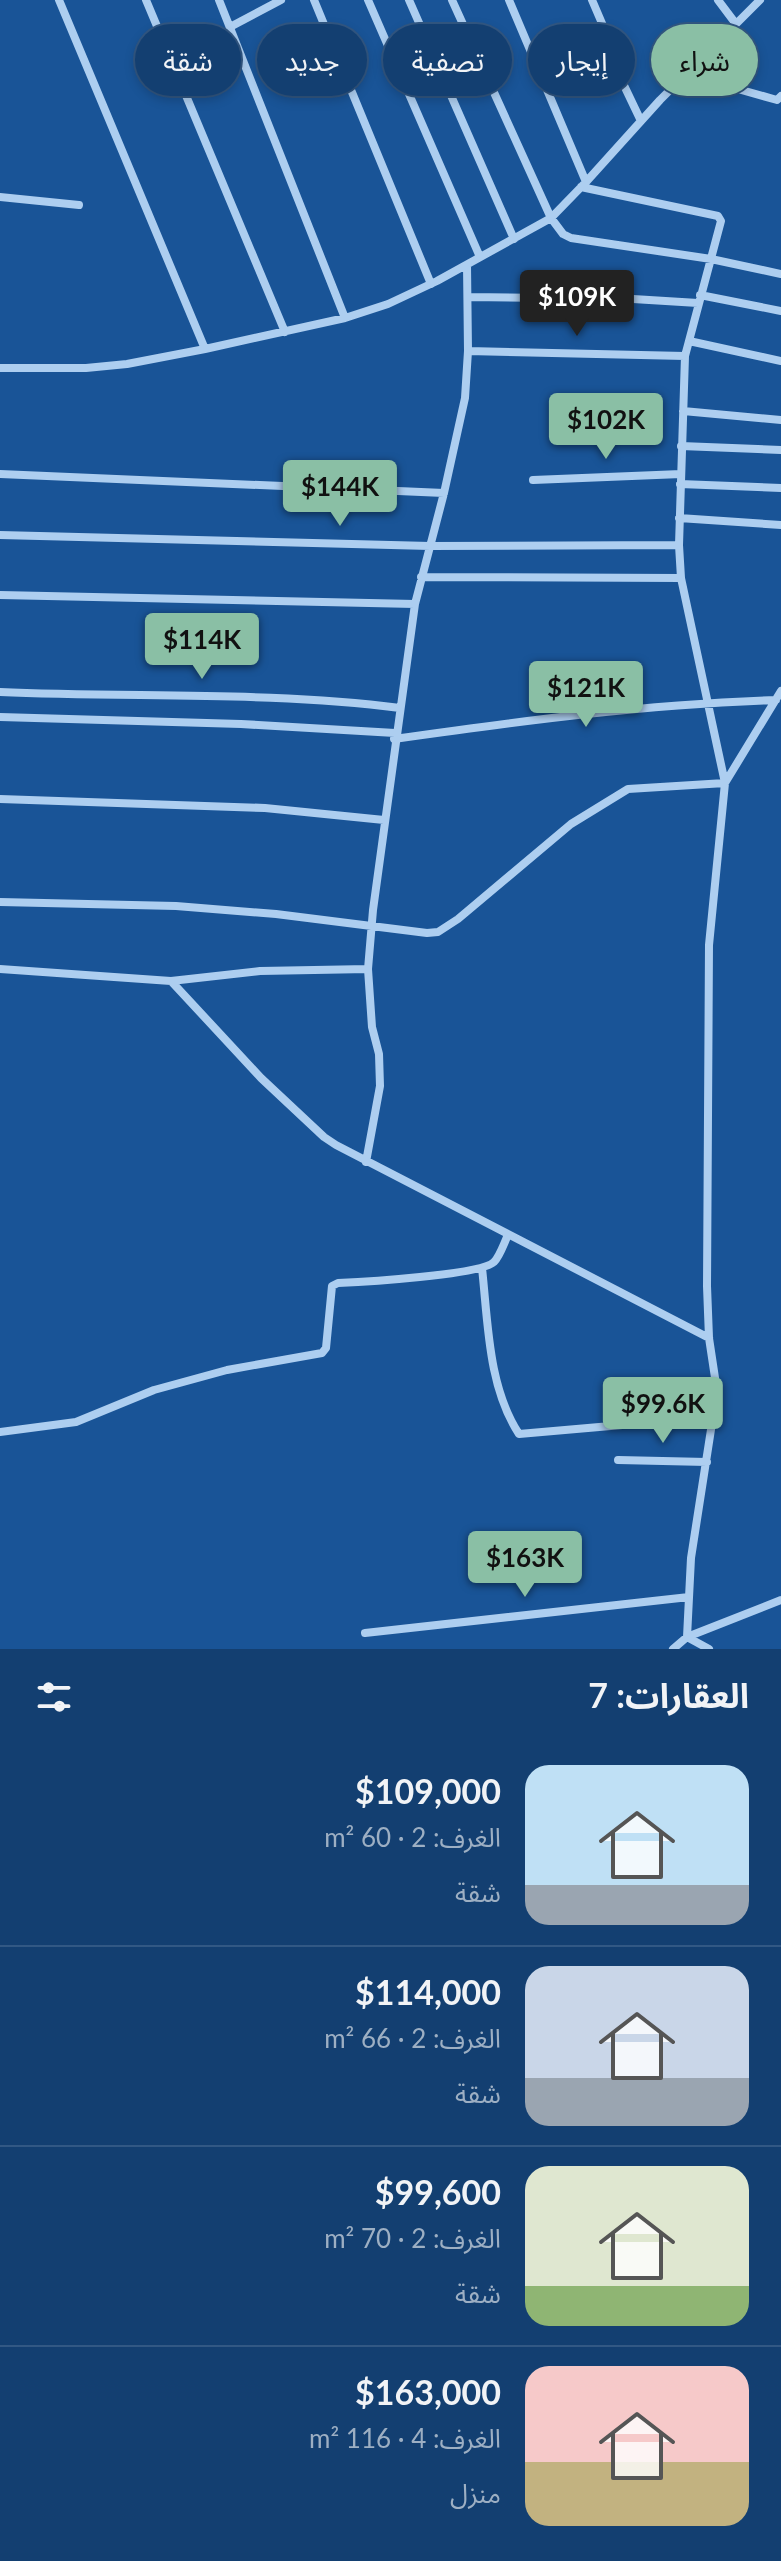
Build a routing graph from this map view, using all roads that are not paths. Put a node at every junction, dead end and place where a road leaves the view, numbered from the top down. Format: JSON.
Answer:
{"nodes":[{"id":1,"x":59,"y":0,"type":"edge"},
{"id":2,"x":146,"y":0,"type":"edge"},
{"id":3,"x":219,"y":0,"type":"edge"},
{"id":4,"x":281,"y":0,"type":"edge"},
{"id":5,"x":314,"y":0,"type":"edge"},
{"id":6,"x":368,"y":0,"type":"edge"},
{"id":7,"x":409,"y":0,"type":"edge"},
{"id":8,"x":452,"y":0,"type":"edge"},
{"id":9,"x":509,"y":0,"type":"edge"},
{"id":10,"x":592,"y":0,"type":"edge"},
{"id":11,"x":718,"y":0,"type":"edge"},
{"id":12,"x":758,"y":1,"type":"edge"},
{"id":13,"x":229,"y":24,"type":"edge"},
{"id":14,"x":236,"y":24,"type":"edge"},
{"id":15,"x":736,"y":24,"type":"joint"},
{"id":16,"x":241,"y":55,"type":"edge"},
{"id":17,"x":758,"y":95,"type":"edge"},
{"id":18,"x":664,"y":96,"type":"edge"},
{"id":19,"x":781,"y":96,"type":"edge"},
{"id":20,"x":641,"y":121,"type":"junction"},
{"id":21,"x":584,"y":184,"type":"junction"},
{"id":22,"x":0,"y":197,"type":"edge"},
{"id":23,"x":79,"y":205,"type":"dead end"},
{"id":24,"x":551,"y":218,"type":"junction"},
{"id":25,"x":514,"y":239,"type":"junction"},
{"id":26,"x":480,"y":257,"type":"junction"},
{"id":27,"x":711,"y":259,"type":"junction"},
{"id":28,"x":467,"y":265,"type":"junction"},
{"id":29,"x":781,"y":274,"type":"edge"},
{"id":30,"x":431,"y":284,"type":"junction"},
{"id":31,"x":468,"y":297,"type":"junction"},
{"id":32,"x":699,"y":299,"type":"junction"},
{"id":33,"x":781,"y":311,"type":"edge"},
{"id":34,"x":345,"y":318,"type":"junction"},
{"id":35,"x":285,"y":332,"type":"junction"},
{"id":36,"x":689,"y":341,"type":"junction"},
{"id":37,"x":205,"y":349,"type":"junction"},
{"id":38,"x":468,"y":351,"type":"junction"},
{"id":39,"x":685,"y":356,"type":"junction"},
{"id":40,"x":781,"y":361,"type":"edge"},
{"id":41,"x":0,"y":368,"type":"edge"},
{"id":42,"x":683,"y":411,"type":"junction"},
{"id":43,"x":781,"y":420,"type":"edge"},
{"id":44,"x":681,"y":446,"type":"junction"},
{"id":45,"x":781,"y":450,"type":"edge"},
{"id":46,"x":0,"y":474,"type":"edge"},
{"id":47,"x":681,"y":474,"type":"junction"},
{"id":48,"x":533,"y":480,"type":"dead end"},
{"id":49,"x":680,"y":484,"type":"junction"},
{"id":50,"x":781,"y":488,"type":"edge"},
{"id":51,"x":444,"y":493,"type":"junction"},
{"id":52,"x":679,"y":518,"type":"junction"},
{"id":53,"x":781,"y":525,"type":"edge"},
{"id":54,"x":0,"y":535,"type":"edge"},
{"id":55,"x":679,"y":545,"type":"junction"},
{"id":56,"x":430,"y":546,"type":"junction"},
{"id":57,"x":421,"y":577,"type":"junction"},
{"id":58,"x":681,"y":578,"type":"junction"},
{"id":59,"x":0,"y":595,"type":"edge"},
{"id":60,"x":415,"y":604,"type":"junction"},
{"id":61,"x":0,"y":692,"type":"edge"},
{"id":62,"x":778,"y":695,"type":"edge"},
{"id":63,"x":709,"y":702,"type":"junction"},
{"id":64,"x":400,"y":708,"type":"junction"},
{"id":65,"x":0,"y":717,"type":"edge"},
{"id":66,"x":395,"y":736,"type":"junction"},
{"id":67,"x":725,"y":783,"type":"junction"},
{"id":68,"x":0,"y":799,"type":"edge"},
{"id":69,"x":384,"y":820,"type":"junction"},
{"id":70,"x":0,"y":902,"type":"edge"},
{"id":71,"x":371,"y":925,"type":"junction"},
{"id":72,"x":0,"y":969,"type":"edge"},
{"id":73,"x":368,"y":969,"type":"junction"},
{"id":74,"x":171,"y":981,"type":"junction"},
{"id":75,"x":366,"y":1162,"type":"junction"},
{"id":76,"x":508,"y":1235,"type":"junction"},
{"id":77,"x":482,"y":1268,"type":"junction"},
{"id":78,"x":709,"y":1338,"type":"junction"},
{"id":79,"x":714,"y":1417,"type":"junction"},
{"id":80,"x":0,"y":1432,"type":"edge"},
{"id":81,"x":618,"y":1460,"type":"dead end"},
{"id":82,"x":707,"y":1462,"type":"junction"},
{"id":83,"x":689,"y":1597,"type":"junction"},
{"id":84,"x":781,"y":1600,"type":"edge"},
{"id":85,"x":365,"y":1633,"type":"dead end"},
{"id":86,"x":687,"y":1637,"type":"junction"},
{"id":87,"x":673,"y":1649,"type":"edge"},
{"id":88,"x":709,"y":1649,"type":"edge"}],
"edges":[{"from":1,"to":37,"type":"street"},
{"from":2,"to":35,"type":"street"},
{"from":3,"to":13,"type":"street"},
{"from":4,"to":14,"type":"street"},
{"from":5,"to":30,"type":"street"},
{"from":6,"to":26,"type":"street"},
{"from":7,"to":25,"type":"street"},
{"from":8,"to":24,"type":"street"},
{"from":9,"to":21,"type":"street"},
{"from":10,"to":20,"type":"street"},
{"from":11,"to":15,"type":"street"},
{"from":12,"to":15,"type":"street"},
{"from":16,"to":34,"type":"street"},
{"from":17,"to":19,"type":"street"},
{"from":18,"to":20,"type":"street"},
{"from":20,"to":21,"type":"street"},
{"from":21,"to":24,"type":"street"},
{"from":21,"to":27,"type":"street"},
{"from":22,"to":23,"type":"street"},
{"from":24,"to":25,"type":"street"},
{"from":24,"to":27,"type":"street"},
{"from":25,"to":26,"type":"street"},
{"from":26,"to":28,"type":"street"},
{"from":27,"to":29,"type":"street"},
{"from":27,"to":32,"type":"street"},
{"from":28,"to":30,"type":"street"},
{"from":28,"to":31,"type":"street"},
{"from":30,"to":34,"type":"street"},
{"from":31,"to":32,"type":"street"},
{"from":31,"to":38,"type":"street"},
{"from":32,"to":33,"type":"street"},
{"from":32,"to":36,"type":"street"},
{"from":34,"to":35,"type":"street"},
{"from":35,"to":37,"type":"street"},
{"from":36,"to":39,"type":"street"},
{"from":36,"to":40,"type":"street"},
{"from":37,"to":41,"type":"street"},
{"from":38,"to":39,"type":"street"},
{"from":38,"to":51,"type":"street"},
{"from":39,"to":42,"type":"street"},
{"from":42,"to":43,"type":"street"},
{"from":42,"to":44,"type":"street"},
{"from":44,"to":45,"type":"street"},
{"from":44,"to":47,"type":"street"},
{"from":46,"to":51,"type":"street"},
{"from":47,"to":48,"type":"street"},
{"from":47,"to":49,"type":"street"},
{"from":49,"to":50,"type":"street"},
{"from":49,"to":52,"type":"street"},
{"from":51,"to":56,"type":"street"},
{"from":52,"to":53,"type":"street"},
{"from":52,"to":55,"type":"street"},
{"from":54,"to":56,"type":"street"},
{"from":55,"to":56,"type":"street"},
{"from":55,"to":58,"type":"street"},
{"from":56,"to":57,"type":"street"},
{"from":57,"to":58,"type":"street"},
{"from":57,"to":60,"type":"street"},
{"from":58,"to":63,"type":"street"},
{"from":59,"to":60,"type":"street"},
{"from":60,"to":64,"type":"street"},
{"from":61,"to":64,"type":"street"},
{"from":62,"to":63,"type":"street"},
{"from":62,"to":67,"type":"street"},
{"from":63,"to":66,"type":"street"},
{"from":63,"to":67,"type":"street"},
{"from":64,"to":66,"type":"street"},
{"from":65,"to":66,"type":"street"},
{"from":66,"to":69,"type":"street"},
{"from":67,"to":71,"type":"street"},
{"from":67,"to":78,"type":"street"},
{"from":68,"to":69,"type":"street"},
{"from":69,"to":71,"type":"street"},
{"from":70,"to":71,"type":"street"},
{"from":71,"to":73,"type":"street"},
{"from":72,"to":74,"type":"street"},
{"from":73,"to":74,"type":"street"},
{"from":73,"to":75,"type":"street"},
{"from":74,"to":75,"type":"street"},
{"from":75,"to":76,"type":"street"},
{"from":76,"to":77,"type":"street"},
{"from":76,"to":78,"type":"street"},
{"from":77,"to":79,"type":"street"},
{"from":77,"to":80,"type":"street"},
{"from":78,"to":79,"type":"street"},
{"from":79,"to":82,"type":"street"},
{"from":81,"to":82,"type":"street"},
{"from":82,"to":83,"type":"street"},
{"from":83,"to":85,"type":"street"},
{"from":83,"to":86,"type":"street"},
{"from":84,"to":86,"type":"street"},
{"from":86,"to":87,"type":"street"},
{"from":86,"to":88,"type":"street"}]}
